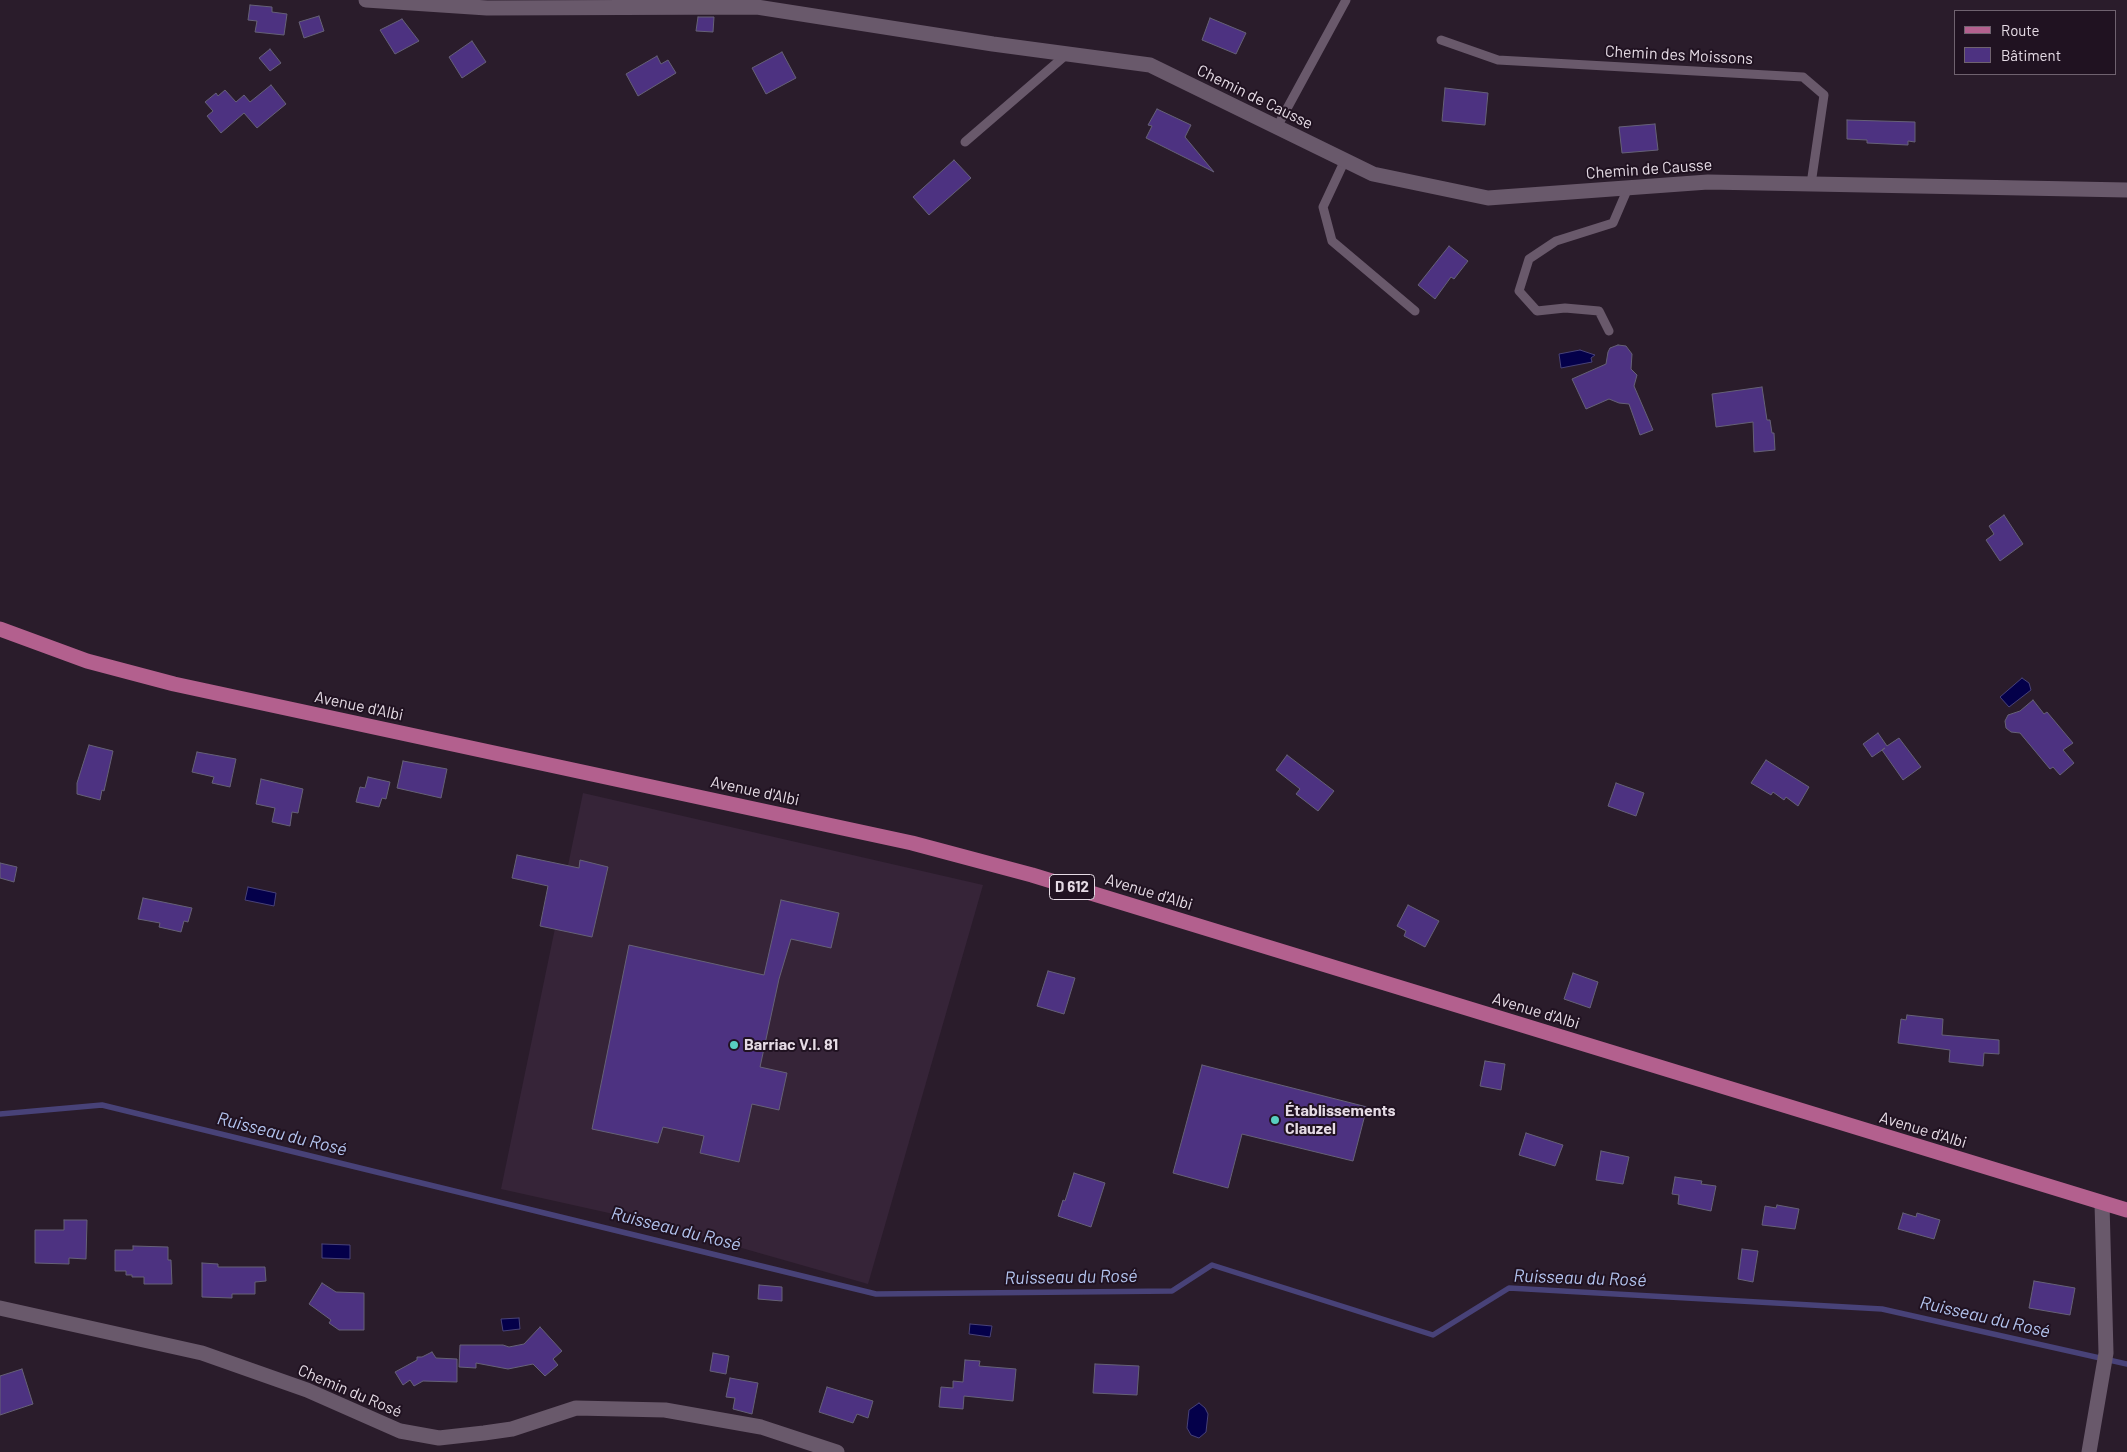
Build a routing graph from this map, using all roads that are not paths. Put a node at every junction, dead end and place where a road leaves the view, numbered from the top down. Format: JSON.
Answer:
{"nodes":[{"id":1,"x":366,"y":0,"type":"edge"},
{"id":2,"x":1346,"y":0,"type":"edge"},
{"id":3,"x":606,"y":4,"type":"edge"},
{"id":4,"x":1441,"y":40,"type":"dead end"},
{"id":5,"x":1067,"y":54,"type":"junction"},
{"id":6,"x":1277,"y":127,"type":"junction"},
{"id":7,"x":965,"y":142,"type":"dead end"},
{"id":8,"x":1345,"y":160,"type":"junction"},
{"id":9,"x":1811,"y":184,"type":"junction"},
{"id":10,"x":1628,"y":188,"type":"junction"},
{"id":11,"x":2127,"y":190,"type":"edge"},
{"id":12,"x":1415,"y":311,"type":"dead end"},
{"id":13,"x":1609,"y":331,"type":"dead end"},
{"id":14,"x":0,"y":629,"type":"edge"},
{"id":15,"x":2102,"y":1203,"type":"junction"},
{"id":16,"x":2127,"y":1210,"type":"edge"},
{"id":17,"x":0,"y":1308,"type":"edge"},
{"id":18,"x":837,"y":1452,"type":"edge"},
{"id":19,"x":2089,"y":1452,"type":"edge"}],
"edges":[{"from":1,"to":3,"type":"street","name":"Chemin de Causse"},
{"from":2,"to":6,"type":"lane"},
{"from":3,"to":5,"type":"street","name":"Chemin de Causse"},
{"from":4,"to":9,"type":"lane","name":"Chemin des Moissons"},
{"from":5,"to":6,"type":"street","name":"Chemin de Causse"},
{"from":5,"to":7,"type":"lane"},
{"from":6,"to":8,"type":"street","name":"Chemin de Causse"},
{"from":8,"to":10,"type":"street","name":"Chemin de Causse"},
{"from":8,"to":12,"type":"lane"},
{"from":9,"to":10,"type":"street","name":"Chemin de Causse"},
{"from":9,"to":11,"type":"street","name":"Chemin de Causse"},
{"from":10,"to":13,"type":"lane"},
{"from":14,"to":15,"type":"main road","name":"Avenue d'Albi","number":"D 612"},
{"from":15,"to":16,"type":"main road","name":"Avenue d'Albi","number":"D 612"},
{"from":15,"to":19,"type":"street"},
{"from":17,"to":18,"type":"street","name":"Chemin du Rosé"}]}
